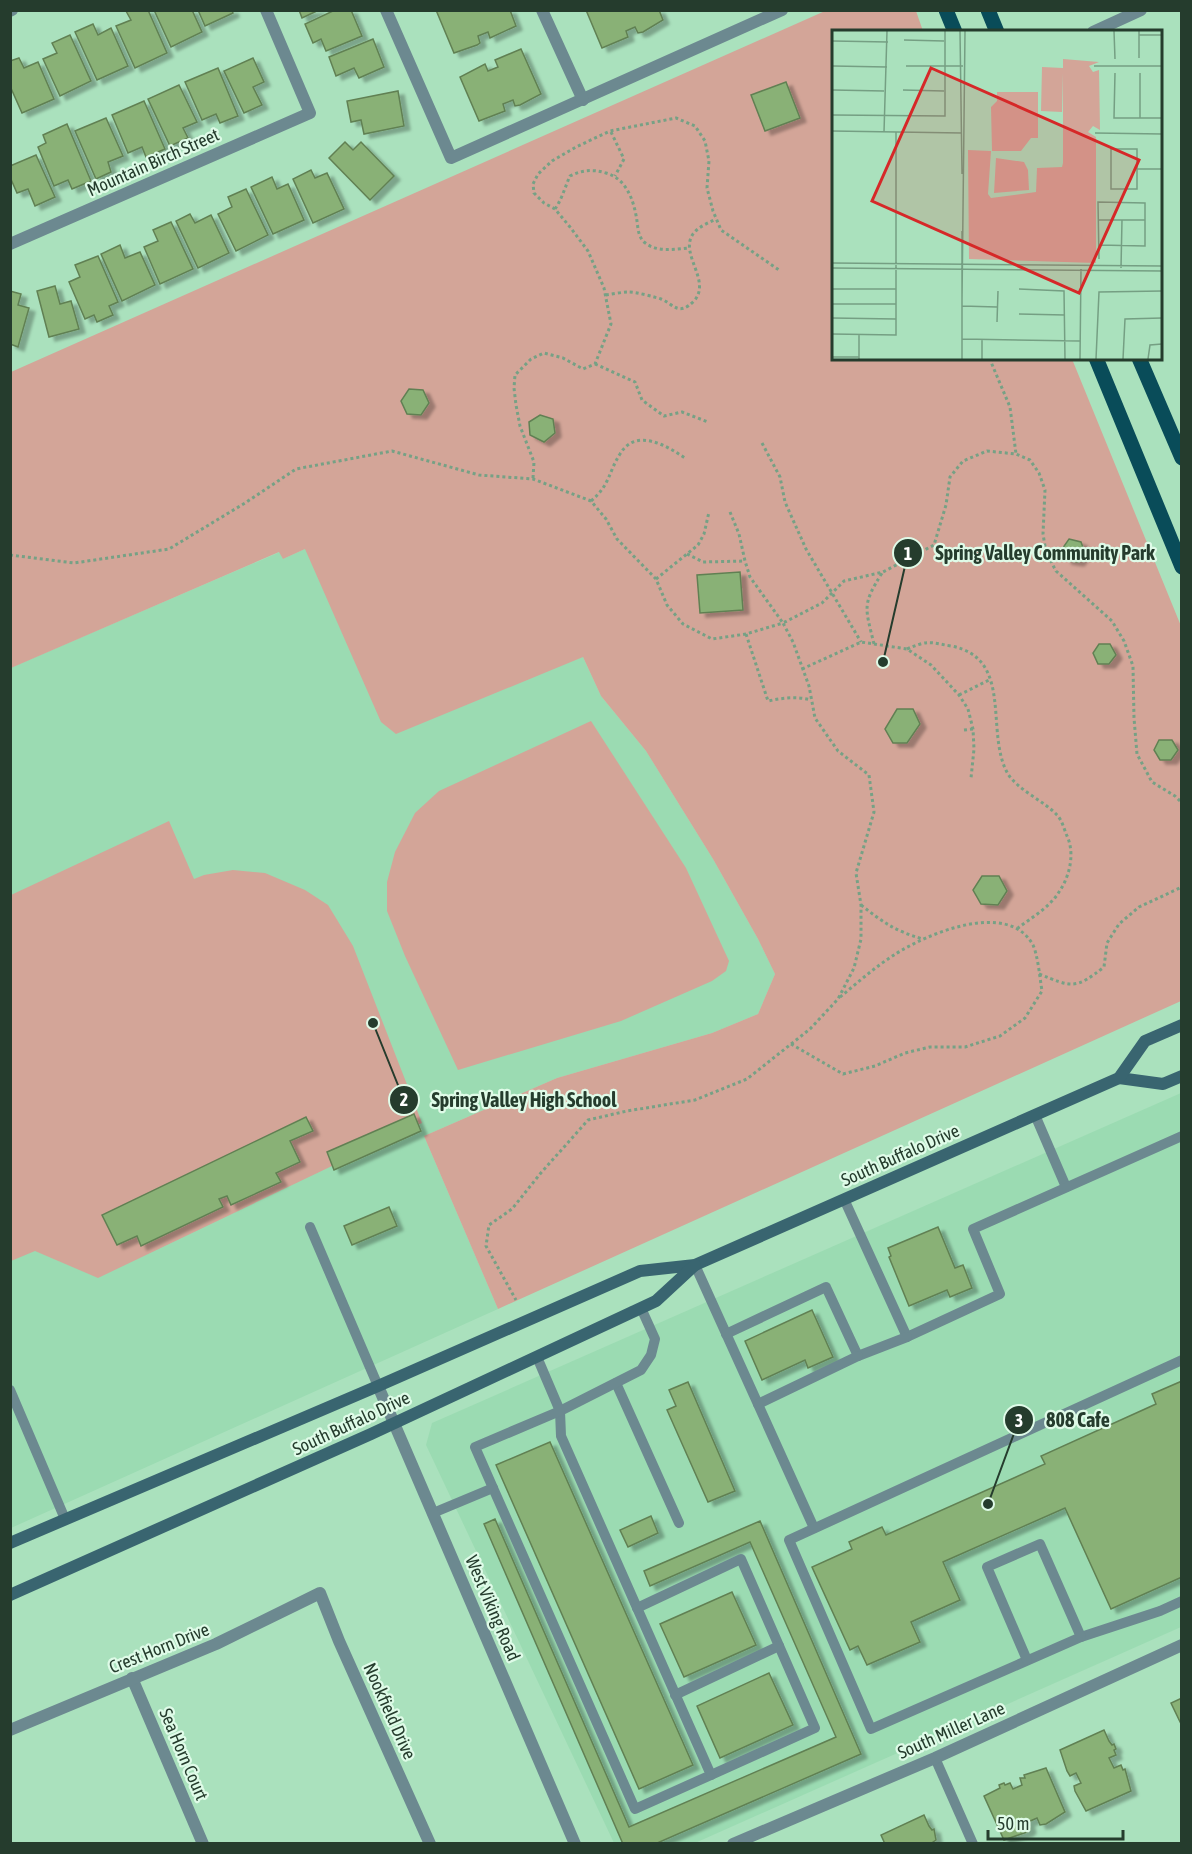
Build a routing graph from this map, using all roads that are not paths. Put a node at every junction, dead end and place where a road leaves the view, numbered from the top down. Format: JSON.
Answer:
{"nodes":[{"id":1,"x":266,"y":10,"type":"edge"},
{"id":2,"x":386,"y":10,"type":"edge"},
{"id":3,"x":542,"y":10,"type":"edge"},
{"id":4,"x":946,"y":10,"type":"edge"},
{"id":5,"x":988,"y":10,"type":"edge"},
{"id":6,"x":1141,"y":10,"type":"edge"},
{"id":7,"x":776,"y":12,"type":"edge"},
{"id":8,"x":954,"y":30,"type":"edge"},
{"id":9,"x":996,"y":30,"type":"edge"},
{"id":10,"x":1097,"y":30,"type":"edge"},
{"id":11,"x":583,"y":100,"type":"junction"},
{"id":12,"x":11,"y":244,"type":"edge"},
{"id":13,"x":1097,"y":360,"type":"edge"},
{"id":14,"x":1139,"y":360,"type":"edge"},
{"id":15,"x":1182,"y":458,"type":"edge"},
{"id":16,"x":1182,"y":567,"type":"edge"},
{"id":17,"x":1182,"y":1025,"type":"edge"},
{"id":18,"x":1182,"y":1076,"type":"edge"},
{"id":19,"x":1119,"y":1078,"type":"junction"},
{"id":20,"x":1035,"y":1115,"type":"junction"},
{"id":21,"x":1182,"y":1136,"type":"edge"},
{"id":22,"x":1066,"y":1187,"type":"junction"},
{"id":23,"x":844,"y":1199,"type":"junction"},
{"id":24,"x":310,"y":1227,"type":"dead end"},
{"id":25,"x":695,"y":1265,"type":"junction"},
{"id":26,"x":642,"y":1308,"type":"junction"},
{"id":27,"x":726,"y":1334,"type":"junction"},
{"id":28,"x":908,"y":1337,"type":"junction"},
{"id":29,"x":858,"y":1356,"type":"junction"},
{"id":30,"x":537,"y":1357,"type":"junction"},
{"id":31,"x":1182,"y":1360,"type":"edge"},
{"id":32,"x":616,"y":1383,"type":"junction"},
{"id":33,"x":378,"y":1386,"type":"junction"},
{"id":34,"x":10,"y":1390,"type":"edge"},
{"id":35,"x":758,"y":1404,"type":"junction"},
{"id":36,"x":560,"y":1412,"type":"junction"},
{"id":37,"x":394,"y":1423,"type":"junction"},
{"id":38,"x":493,"y":1488,"type":"junction"},
{"id":39,"x":433,"y":1513,"type":"junction"},
{"id":40,"x":65,"y":1519,"type":"junction"},
{"id":41,"x":679,"y":1523,"type":"dead end"},
{"id":42,"x":814,"y":1528,"type":"junction"},
{"id":43,"x":10,"y":1543,"type":"edge"},
{"id":44,"x":320,"y":1593,"type":"joint"},
{"id":45,"x":10,"y":1595,"type":"edge"},
{"id":46,"x":1182,"y":1601,"type":"edge"},
{"id":47,"x":637,"y":1608,"type":"junction"},
{"id":48,"x":1081,"y":1637,"type":"junction"},
{"id":49,"x":779,"y":1646,"type":"junction"},
{"id":50,"x":1182,"y":1646,"type":"edge"},
{"id":51,"x":1027,"y":1660,"type":"junction"},
{"id":52,"x":132,"y":1678,"type":"junction"},
{"id":53,"x":675,"y":1695,"type":"junction"},
{"id":54,"x":10,"y":1730,"type":"edge"},
{"id":55,"x":935,"y":1758,"type":"junction"},
{"id":56,"x":711,"y":1775,"type":"junction"},
{"id":57,"x":203,"y":1844,"type":"edge"},
{"id":58,"x":430,"y":1844,"type":"edge"},
{"id":59,"x":575,"y":1844,"type":"edge"},
{"id":60,"x":733,"y":1844,"type":"edge"},
{"id":61,"x":973,"y":1844,"type":"edge"}],
"edges":[{"from":1,"to":12,"type":"street","name":"Mountain Birch Street"},
{"from":2,"to":11,"type":"street"},
{"from":3,"to":11,"type":"street"},
{"from":4,"to":8,"type":"main road"},
{"from":5,"to":9,"type":"main road"},
{"from":6,"to":10,"type":"street"},
{"from":7,"to":11,"type":"street"},
{"from":13,"to":16,"type":"main road"},
{"from":14,"to":15,"type":"main road"},
{"from":17,"to":19,"type":"main road"},
{"from":18,"to":19,"type":"main road"},
{"from":19,"to":20,"type":"main road","name":"South Buffalo Drive"},
{"from":20,"to":22,"type":"lane"},
{"from":20,"to":23,"type":"main road","name":"South Buffalo Drive"},
{"from":21,"to":22,"type":"lane"},
{"from":22,"to":28,"type":"lane"},
{"from":23,"to":25,"type":"main road","name":"South Buffalo Drive"},
{"from":23,"to":28,"type":"lane"},
{"from":24,"to":33,"type":"lane"},
{"from":25,"to":26,"type":"main road","name":"South Buffalo Drive"},
{"from":25,"to":27,"type":"lane"},
{"from":25,"to":33,"type":"main road","name":"South Buffalo Drive"},
{"from":26,"to":30,"type":"main road","name":"South Buffalo Drive"},
{"from":26,"to":32,"type":"lane"},
{"from":27,"to":29,"type":"lane"},
{"from":27,"to":35,"type":"lane"},
{"from":28,"to":29,"type":"lane"},
{"from":29,"to":35,"type":"lane"},
{"from":30,"to":36,"type":"lane"},
{"from":30,"to":37,"type":"main road","name":"South Buffalo Drive"},
{"from":31,"to":42,"type":"lane"},
{"from":32,"to":36,"type":"lane"},
{"from":32,"to":41,"type":"lane"},
{"from":33,"to":37,"type":"street","name":"West Viking Road"},
{"from":33,"to":40,"type":"main road","name":"South Buffalo Drive"},
{"from":34,"to":40,"type":"lane"},
{"from":35,"to":42,"type":"lane"},
{"from":36,"to":38,"type":"lane"},
{"from":36,"to":47,"type":"lane"},
{"from":37,"to":39,"type":"street","name":"West Viking Road"},
{"from":37,"to":45,"type":"main road","name":"South Buffalo Drive"},
{"from":38,"to":39,"type":"lane"},
{"from":38,"to":56,"type":"lane"},
{"from":39,"to":59,"type":"street","name":"West Viking Road"},
{"from":40,"to":43,"type":"main road","name":"South Buffalo Drive"},
{"from":42,"to":51,"type":"lane"},
{"from":44,"to":52,"type":"street","name":"Crest Horn Drive"},
{"from":44,"to":58,"type":"street","name":"Nookfield Drive"},
{"from":46,"to":48,"type":"lane"},
{"from":47,"to":49,"type":"lane"},
{"from":47,"to":53,"type":"lane"},
{"from":48,"to":51,"type":"lane"},
{"from":48,"to":51,"type":"lane"},
{"from":49,"to":53,"type":"lane"},
{"from":49,"to":56,"type":"lane"},
{"from":50,"to":55,"type":"street","name":"South Miller Lane"},
{"from":52,"to":54,"type":"street","name":"Crest Horn Drive"},
{"from":52,"to":57,"type":"street","name":"Sea Horn Court"},
{"from":53,"to":56,"type":"lane"},
{"from":55,"to":60,"type":"street","name":"South Miller Lane"},
{"from":55,"to":61,"type":"lane"}]}
